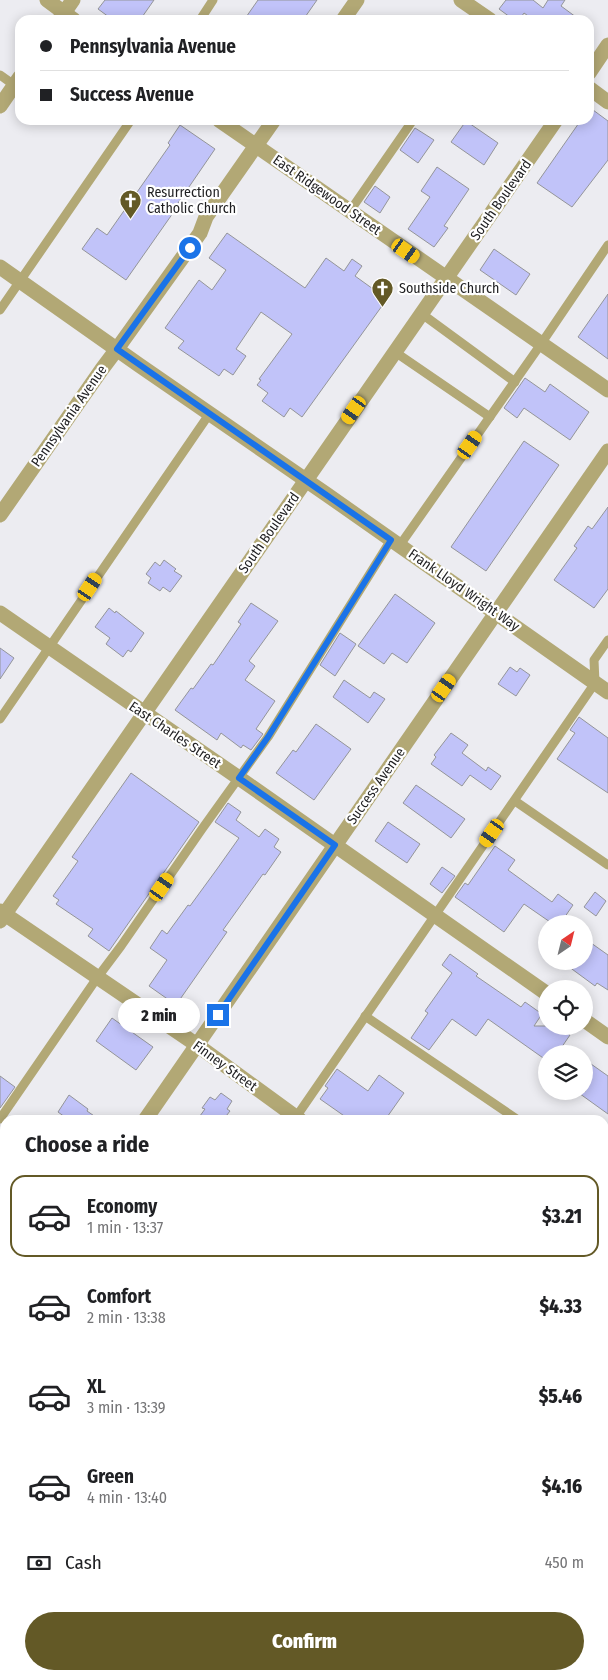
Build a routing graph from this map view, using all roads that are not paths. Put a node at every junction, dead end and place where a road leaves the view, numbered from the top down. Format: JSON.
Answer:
{"nodes":[{"id":1,"x":46,"y":0,"type":"edge"},
{"id":2,"x":73,"y":0,"type":"edge"},
{"id":3,"x":213,"y":0,"type":"edge"},
{"id":4,"x":357,"y":0,"type":"edge"},
{"id":5,"x":461,"y":0,"type":"edge"},
{"id":6,"x":63,"y":15,"type":"edge"},
{"id":7,"x":67,"y":15,"type":"edge"},
{"id":8,"x":203,"y":15,"type":"edge"},
{"id":9,"x":346,"y":15,"type":"edge"},
{"id":10,"x":481,"y":15,"type":"edge"},
{"id":11,"x":608,"y":45,"type":"edge"},
{"id":12,"x":594,"y":66,"type":"edge"},
{"id":13,"x":0,"y":75,"type":"edge"},
{"id":14,"x":15,"y":80,"type":"edge"},
{"id":15,"x":15,"y":84,"type":"edge"},
{"id":16,"x":594,"y":92,"type":"edge"},
{"id":17,"x":608,"y":102,"type":"edge"},
{"id":18,"x":0,"y":106,"type":"edge"},
{"id":19,"x":128,"y":125,"type":"edge"},
{"id":20,"x":226,"y":125,"type":"edge"},
{"id":21,"x":270,"y":125,"type":"edge"},
{"id":22,"x":410,"y":125,"type":"edge"},
{"id":23,"x":553,"y":125,"type":"edge"},
{"id":24,"x":256,"y":145,"type":"junction"},
{"id":25,"x":350,"y":211,"type":"junction"},
{"id":26,"x":608,"y":244,"type":"edge"},
{"id":27,"x":0,"y":267,"type":"edge"},
{"id":28,"x":446,"y":279,"type":"junction"},
{"id":29,"x":20,"y":281,"type":"junction"},
{"id":30,"x":0,"y":310,"type":"edge"},
{"id":31,"x":422,"y":314,"type":"junction"},
{"id":32,"x":541,"y":344,"type":"junction"},
{"id":33,"x":117,"y":349,"type":"junction"},
{"id":34,"x":395,"y":352,"type":"junction"},
{"id":35,"x":515,"y":382,"type":"junction"},
{"id":36,"x":608,"y":390,"type":"edge"},
{"id":37,"x":210,"y":414,"type":"junction"},
{"id":38,"x":490,"y":417,"type":"junction"},
{"id":39,"x":608,"y":452,"type":"edge"},
{"id":40,"x":306,"y":480,"type":"junction"},
{"id":41,"x":0,"y":515,"type":"edge"},
{"id":42,"x":395,"y":542,"type":"junction"},
{"id":43,"x":496,"y":613,"type":"junction"},
{"id":44,"x":0,"y":614,"type":"edge"},
{"id":45,"x":608,"y":640,"type":"edge"},
{"id":46,"x":49,"y":647,"type":"junction"},
{"id":47,"x":595,"y":683,"type":"junction"},
{"id":48,"x":608,"y":692,"type":"edge"},
{"id":49,"x":143,"y":714,"type":"junction"},
{"id":50,"x":0,"y":719,"type":"edge"},
{"id":51,"x":239,"y":778,"type":"junction"},
{"id":52,"x":515,"y":801,"type":"junction"},
{"id":53,"x":335,"y":845,"type":"junction"},
{"id":54,"x":608,"y":865,"type":"edge"},
{"id":55,"x":434,"y":914,"type":"junction"},
{"id":56,"x":2,"y":915,"type":"edge"},
{"id":57,"x":97,"y":978,"type":"junction"},
{"id":58,"x":538,"y":988,"type":"edge"},
{"id":59,"x":365,"y":1016,"type":"junction"},
{"id":60,"x":593,"y":1026,"type":"edge"},
{"id":61,"x":608,"y":1037,"type":"edge"},
{"id":62,"x":197,"y":1046,"type":"junction"},
{"id":63,"x":3,"y":1115,"type":"edge"},
{"id":64,"x":148,"y":1115,"type":"edge"},
{"id":65,"x":292,"y":1115,"type":"edge"},
{"id":66,"x":300,"y":1115,"type":"edge"},
{"id":67,"x":511,"y":1115,"type":"edge"}],
"edges":[{"from":1,"to":6,"type":"street"},
{"from":2,"to":7,"type":"street"},
{"from":3,"to":8,"type":"lane"},
{"from":4,"to":9,"type":"street"},
{"from":5,"to":10,"type":"street"},
{"from":11,"to":12,"type":"street"},
{"from":13,"to":14,"type":"lane"},
{"from":15,"to":18,"type":"street"},
{"from":16,"to":17,"type":"street"},
{"from":19,"to":29,"type":"lane"},
{"from":20,"to":24,"type":"street","name":"East Ridgewood Street"},
{"from":21,"to":24,"type":"street","name":"Pennsylvania Avenue"},
{"from":22,"to":25,"type":"lane"},
{"from":23,"to":28,"type":"street","name":"South Boulevard"},
{"from":24,"to":25,"type":"street","name":"East Ridgewood Street"},
{"from":24,"to":33,"type":"street","name":"Pennsylvania Avenue"},
{"from":25,"to":28,"type":"street","name":"East Ridgewood Street"},
{"from":26,"to":32,"type":"lane"},
{"from":27,"to":29,"type":"street","name":"Frank Lloyd Wright Way"},
{"from":28,"to":31,"type":"street","name":"South Boulevard"},
{"from":28,"to":32,"type":"street","name":"East Ridgewood Street"},
{"from":29,"to":30,"type":"lane"},
{"from":29,"to":33,"type":"street","name":"Frank Lloyd Wright Way"},
{"from":31,"to":34,"type":"street","name":"South Boulevard"},
{"from":31,"to":35,"type":"lane"},
{"from":32,"to":35,"type":"lane"},
{"from":32,"to":36,"type":"street","name":"East Ridgewood Street"},
{"from":33,"to":37,"type":"street","name":"Frank Lloyd Wright Way"},
{"from":33,"to":41,"type":"street","name":"Pennsylvania Avenue"},
{"from":34,"to":38,"type":"lane"},
{"from":34,"to":40,"type":"street","name":"South Boulevard"},
{"from":35,"to":38,"type":"lane"},
{"from":37,"to":40,"type":"street","name":"Frank Lloyd Wright Way"},
{"from":37,"to":46,"type":"lane"},
{"from":38,"to":42,"type":"lane"},
{"from":39,"to":43,"type":"street","name":"Success Avenue"},
{"from":40,"to":42,"type":"street","name":"Frank Lloyd Wright Way"},
{"from":40,"to":49,"type":"street","name":"South Boulevard"},
{"from":42,"to":43,"type":"street","name":"Frank Lloyd Wright Way"},
{"from":42,"to":51,"type":"lane"},
{"from":43,"to":47,"type":"street","name":"Frank Lloyd Wright Way"},
{"from":43,"to":53,"type":"street","name":"Success Avenue"},
{"from":44,"to":46,"type":"street","name":"East Charles Street"},
{"from":45,"to":47,"type":"lane"},
{"from":46,"to":49,"type":"street","name":"East Charles Street"},
{"from":46,"to":50,"type":"lane"},
{"from":47,"to":48,"type":"street","name":"Frank Lloyd Wright Way"},
{"from":47,"to":52,"type":"lane"},
{"from":49,"to":51,"type":"street","name":"East Charles Street"},
{"from":49,"to":56,"type":"street","name":"South Boulevard"},
{"from":51,"to":53,"type":"street","name":"East Charles Street"},
{"from":51,"to":57,"type":"lane"},
{"from":52,"to":54,"type":"lane"},
{"from":52,"to":55,"type":"lane"},
{"from":53,"to":55,"type":"street","name":"East Charles Street"},
{"from":53,"to":62,"type":"street","name":"Success Avenue"},
{"from":55,"to":58,"type":"street","name":"East Charles Street"},
{"from":55,"to":59,"type":"lane"},
{"from":56,"to":57,"type":"street","name":"Finney Street"},
{"from":57,"to":62,"type":"street","name":"Finney Street"},
{"from":57,"to":63,"type":"lane"},
{"from":59,"to":66,"type":"lane"},
{"from":59,"to":67,"type":"lane"},
{"from":60,"to":61,"type":"street"},
{"from":62,"to":64,"type":"street","name":"Success Avenue"},
{"from":62,"to":65,"type":"street","name":"Finney Street"}]}
